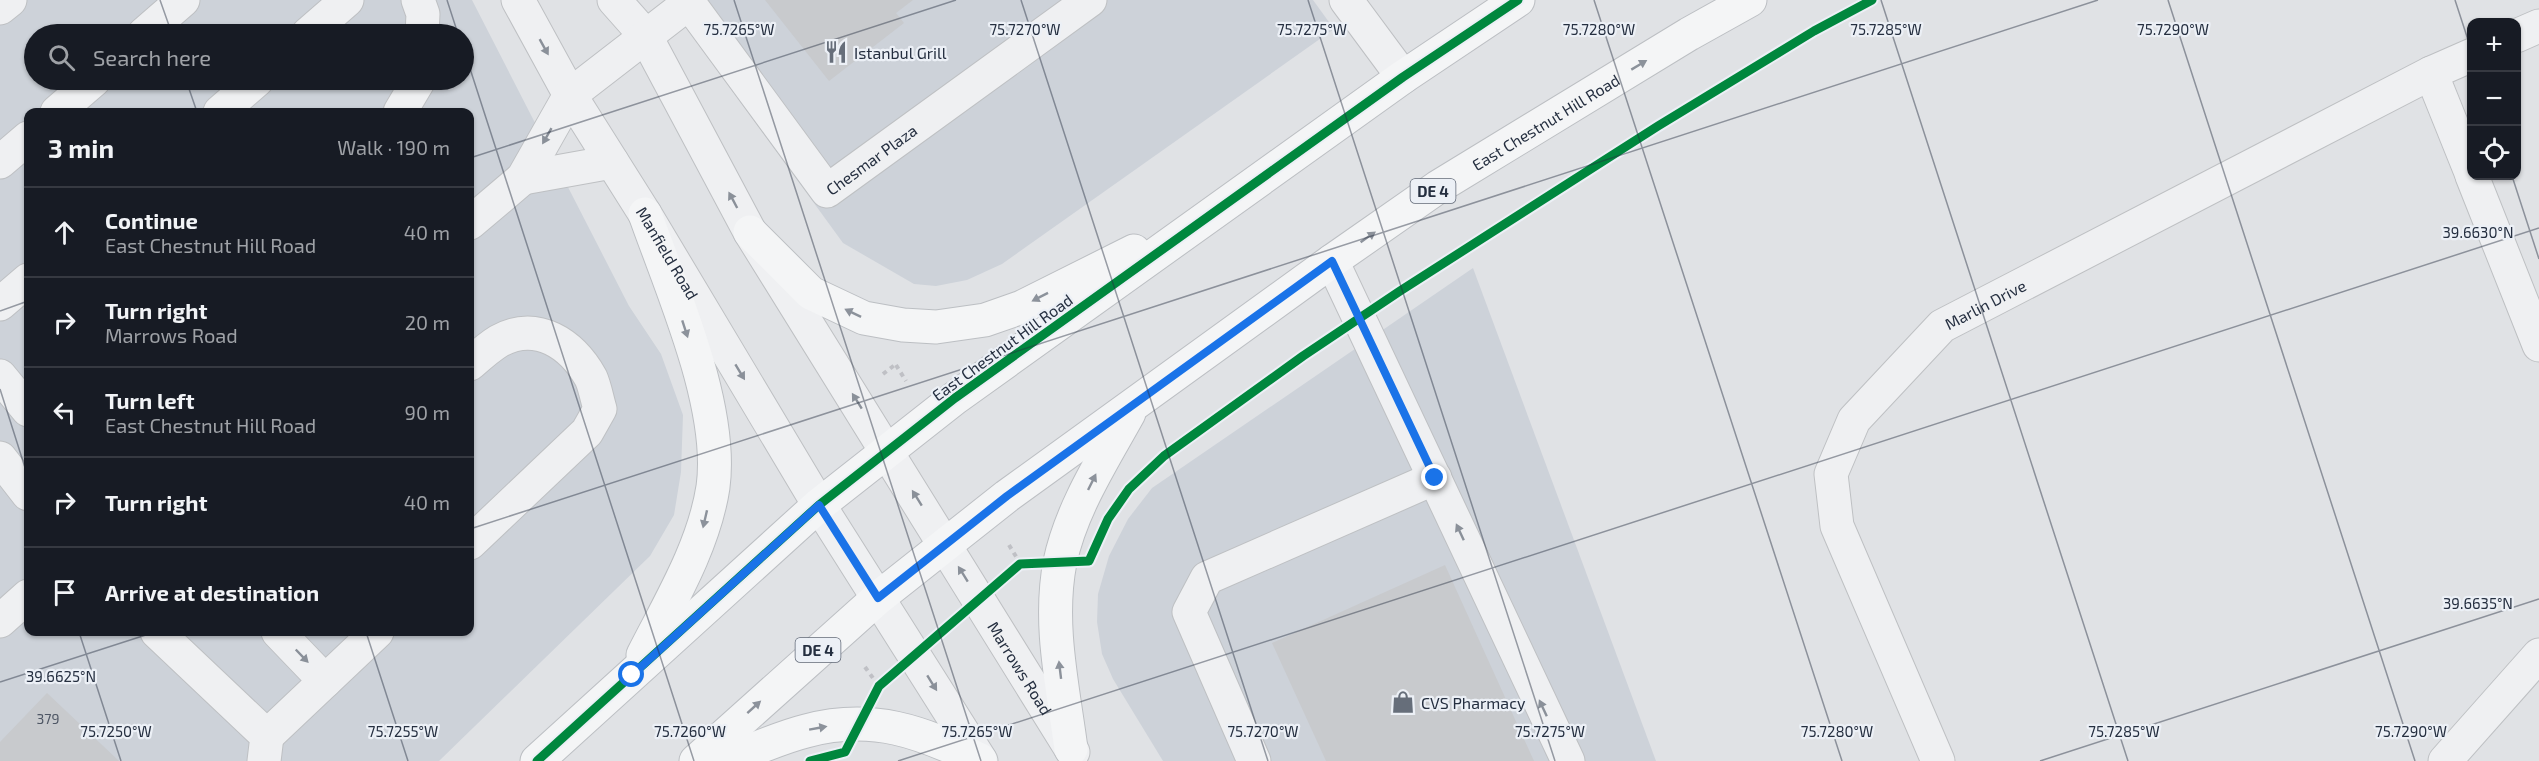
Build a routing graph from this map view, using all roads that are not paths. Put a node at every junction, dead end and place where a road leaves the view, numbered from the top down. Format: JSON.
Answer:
{"nodes":[{"id":1,"x":10,"y":0,"type":"edge"},
{"id":2,"x":183,"y":0,"type":"edge"},
{"id":3,"x":346,"y":0,"type":"edge"},
{"id":4,"x":418,"y":0,"type":"edge"},
{"id":5,"x":518,"y":0,"type":"edge"},
{"id":6,"x":614,"y":0,"type":"edge"},
{"id":7,"x":1090,"y":0,"type":"edge"},
{"id":8,"x":1346,"y":0,"type":"edge"},
{"id":9,"x":1518,"y":0,"type":"edge"},
{"id":10,"x":1750,"y":0,"type":"edge"},
{"id":11,"x":689,"y":1,"type":"edge"},
{"id":12,"x":0,"y":8,"type":"edge"},
{"id":13,"x":155,"y":24,"type":"edge"},
{"id":14,"x":319,"y":24,"type":"edge"},
{"id":15,"x":422,"y":24,"type":"edge"},
{"id":16,"x":2539,"y":26,"type":"edge"},
{"id":17,"x":2521,"y":34,"type":"edge"},
{"id":18,"x":645,"y":35,"type":"junction"},
{"id":19,"x":2467,"y":57,"type":"edge"},
{"id":20,"x":2431,"y":73,"type":"junction"},
{"id":21,"x":1402,"y":77,"type":"junction"},
{"id":22,"x":82,"y":90,"type":"edge"},
{"id":23,"x":245,"y":90,"type":"edge"},
{"id":24,"x":413,"y":90,"type":"edge"},
{"id":25,"x":570,"y":95,"type":"junction"},
{"id":26,"x":62,"y":108,"type":"edge"},
{"id":27,"x":225,"y":108,"type":"edge"},
{"id":28,"x":402,"y":108,"type":"edge"},
{"id":29,"x":24,"y":141,"type":"edge"},
{"id":30,"x":0,"y":162,"type":"edge"},
{"id":31,"x":612,"y":162,"type":"junction"},
{"id":32,"x":2467,"y":163,"type":"edge"},
{"id":33,"x":523,"y":178,"type":"junction"},
{"id":34,"x":2474,"y":180,"type":"edge"},
{"id":35,"x":645,"y":214,"type":"junction"},
{"id":36,"x":1207,"y":218,"type":"junction"},
{"id":37,"x":474,"y":220,"type":"edge"},
{"id":38,"x":750,"y":232,"type":"junction"},
{"id":39,"x":1332,"y":261,"type":"junction"},
{"id":40,"x":24,"y":283,"type":"edge"},
{"id":41,"x":0,"y":304,"type":"edge"},
{"id":42,"x":2539,"y":345,"type":"edge"},
{"id":43,"x":474,"y":361,"type":"edge"},
{"id":44,"x":0,"y":376,"type":"edge"},
{"id":45,"x":24,"y":405,"type":"edge"},
{"id":46,"x":1132,"y":406,"type":"junction"},
{"id":47,"x":888,"y":451,"type":"junction"},
{"id":48,"x":0,"y":458,"type":"edge"},
{"id":49,"x":1435,"y":478,"type":"junction"},
{"id":50,"x":24,"y":489,"type":"edge"},
{"id":51,"x":819,"y":505,"type":"junction"},
{"id":52,"x":474,"y":539,"type":"edge"},
{"id":53,"x":945,"y":544,"type":"junction"},
{"id":54,"x":878,"y":598,"type":"junction"},
{"id":55,"x":24,"y":600,"type":"edge"},
{"id":56,"x":0,"y":621,"type":"edge"},
{"id":57,"x":162,"y":636,"type":"edge"},
{"id":58,"x":282,"y":636,"type":"edge"},
{"id":59,"x":373,"y":636,"type":"edge"},
{"id":60,"x":2539,"y":655,"type":"edge"},
{"id":61,"x":632,"y":675,"type":"junction"},
{"id":62,"x":325,"y":681,"type":"junction"},
{"id":63,"x":265,"y":748,"type":"edge"},
{"id":64,"x":1075,"y":755,"type":"edge"},
{"id":65,"x":1564,"y":758,"type":"edge"},
{"id":66,"x":981,"y":760,"type":"edge"},
{"id":67,"x":537,"y":761,"type":"edge"},
{"id":68,"x":696,"y":761,"type":"edge"},
{"id":69,"x":724,"y":761,"type":"edge"},
{"id":70,"x":1254,"y":761,"type":"edge"},
{"id":71,"x":1938,"y":761,"type":"edge"},
{"id":72,"x":2445,"y":761,"type":"edge"}],
"edges":[{"from":1,"to":12,"type":"street"},
{"from":2,"to":13,"type":"street"},
{"from":3,"to":14,"type":"street"},
{"from":4,"to":15,"type":"street"},
{"from":5,"to":25,"type":"street","name":"Manfield Road","one_way":true},
{"from":6,"to":18,"type":"street"},
{"from":7,"to":11,"type":"street","name":"Chesmar Plaza"},
{"from":8,"to":21,"type":"street"},
{"from":9,"to":21,"type":"main road","name":"East Chestnut Hill Road"},
{"from":39,"to":10,"type":"main road","name":"East Chestnut Hill Road","number":"DE 4","one_way":true},
{"from":11,"to":18,"type":"street","name":"Chesmar Plaza"},
{"from":16,"to":17,"type":"street"},
{"from":18,"to":25,"type":"street","name":"Chesmar Plaza"},
{"from":38,"to":18,"type":"street","one_way":true},
{"from":19,"to":20,"type":"street","name":"Marlin Drive"},
{"from":20,"to":32,"type":"street"},
{"from":20,"to":71,"type":"street","name":"Marlin Drive"},
{"from":21,"to":36,"type":"main road","name":"East Chestnut Hill Road"},
{"from":22,"to":26,"type":"street"},
{"from":23,"to":27,"type":"street"},
{"from":24,"to":28,"type":"street"},
{"from":25,"to":31,"type":"street","name":"Manfield Road"},
{"from":25,"to":33,"type":"street","one_way":true},
{"from":29,"to":30,"type":"street"},
{"from":31,"to":33,"type":"street"},
{"from":31,"to":35,"type":"street","name":"Manfield Road"},
{"from":33,"to":37,"type":"street"},
{"from":34,"to":42,"type":"street"},
{"from":35,"to":51,"type":"street","name":"Manfield Road","one_way":true},
{"from":35,"to":61,"type":"main road","one_way":true},
{"from":36,"to":38,"type":"main road","one_way":true},
{"from":36,"to":47,"type":"main road","name":"East Chestnut Hill Road"},
{"from":47,"to":38,"type":"street","one_way":true},
{"from":39,"to":46,"type":"main road","name":"East Chestnut Hill Road","number":"DE 4"},
{"from":39,"to":49,"type":"street"},
{"from":40,"to":41,"type":"street"},
{"from":43,"to":52,"type":"street"},
{"from":44,"to":45,"type":"street"},
{"from":46,"to":53,"type":"main road","name":"East Chestnut Hill Road","number":"DE 4"},
{"from":64,"to":46,"type":"main road","one_way":true},
{"from":47,"to":51,"type":"main road","name":"East Chestnut Hill Road"},
{"from":53,"to":47,"type":"street","name":"Marrows Road","one_way":true},
{"from":48,"to":50,"type":"street"},
{"from":65,"to":49,"type":"street","one_way":true},
{"from":49,"to":70,"type":"street"},
{"from":51,"to":54,"type":"street"},
{"from":51,"to":61,"type":"main road","name":"East Chestnut Hill Road"},
{"from":53,"to":54,"type":"main road","name":"East Chestnut Hill Road","number":"DE 4"},
{"from":64,"to":53,"type":"street","name":"Marrows Road","one_way":true},
{"from":54,"to":66,"type":"street","one_way":true},
{"from":68,"to":54,"type":"main road","name":"East Chestnut Hill Road","number":"DE 4","one_way":true},
{"from":55,"to":56,"type":"street"},
{"from":57,"to":63,"type":"street"},
{"from":58,"to":62,"type":"street","one_way":true},
{"from":59,"to":62,"type":"street"},
{"from":60,"to":72,"type":"street"},
{"from":61,"to":67,"type":"main road","name":"East Chestnut Hill Road"},
{"from":62,"to":63,"type":"street"},
{"from":69,"to":66,"type":"main road","one_way":true}]}
